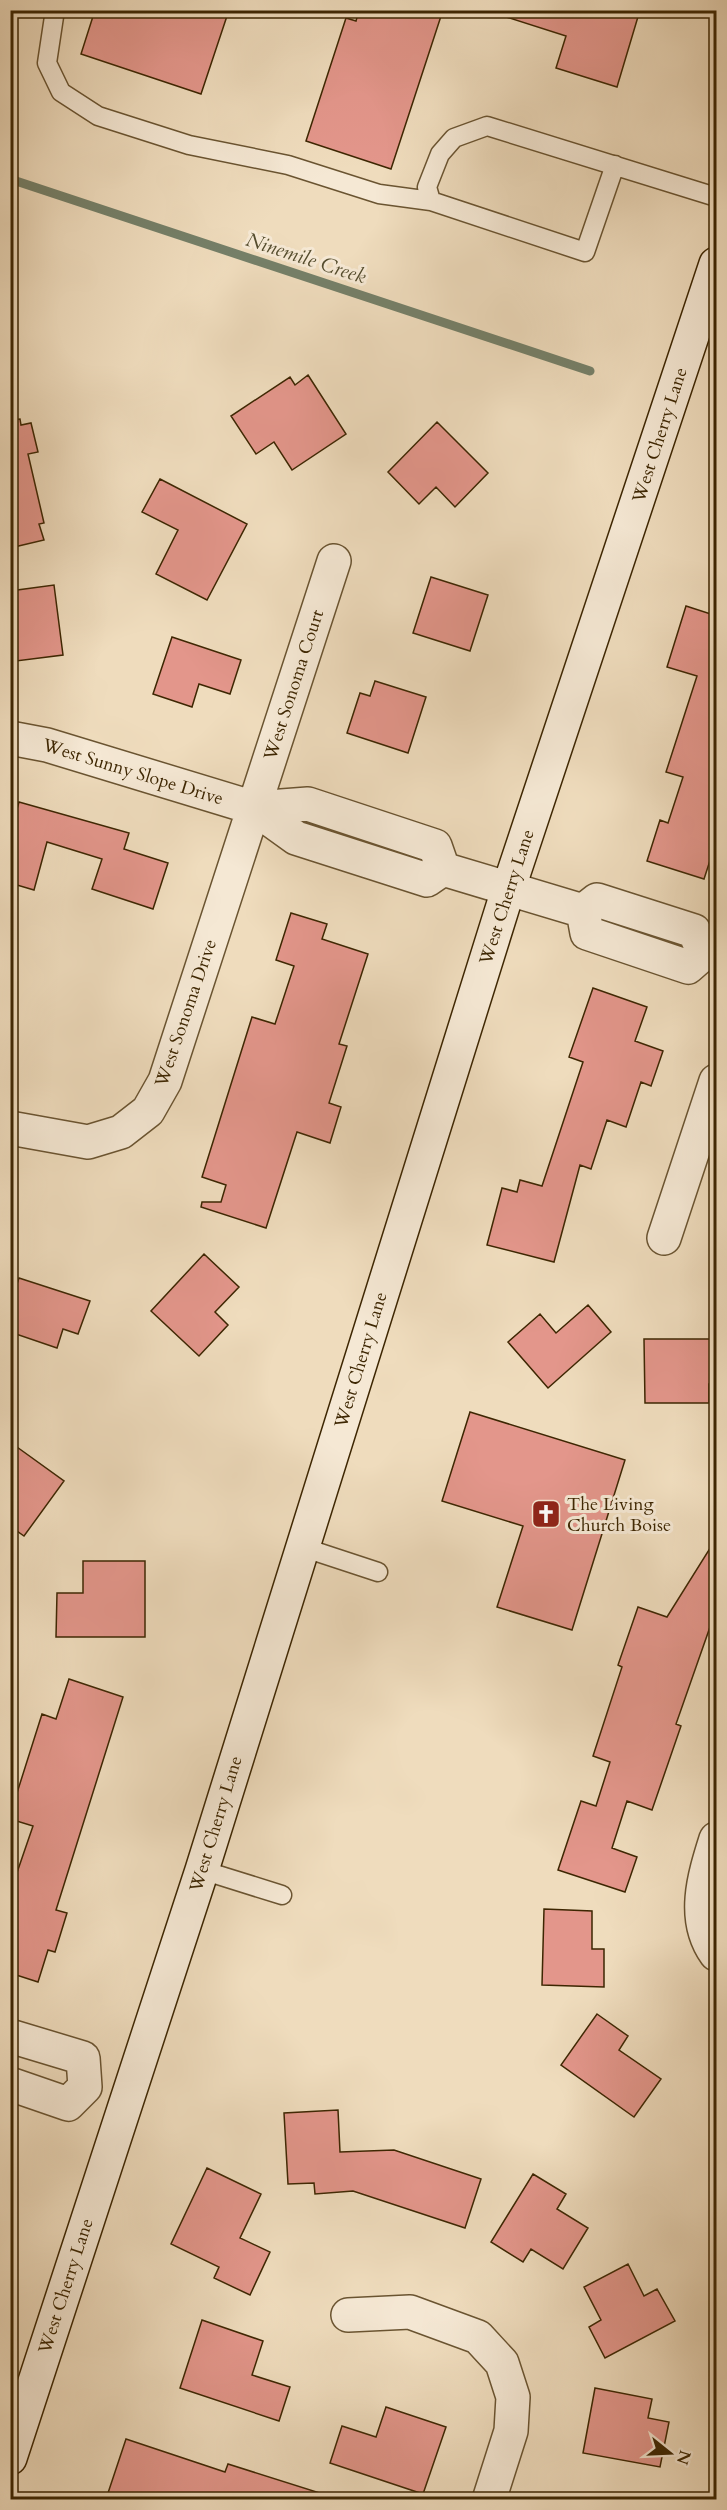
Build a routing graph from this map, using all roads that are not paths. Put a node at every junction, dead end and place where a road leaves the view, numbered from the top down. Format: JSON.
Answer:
{"nodes":[{"id":1,"x":55,"y":10,"type":"edge"},
{"id":2,"x":615,"y":165,"type":"junction"},
{"id":3,"x":717,"y":197,"type":"edge"},
{"id":4,"x":432,"y":201,"type":"junction"},
{"id":5,"x":717,"y":264,"type":"edge"},
{"id":6,"x":334,"y":561,"type":"dead end"},
{"id":7,"x":10,"y":738,"type":"edge"},
{"id":8,"x":254,"y":808,"type":"junction"},
{"id":9,"x":508,"y":890,"type":"junction"},
{"id":10,"x":710,"y":955,"type":"edge"},
{"id":11,"x":717,"y":1080,"type":"edge"},
{"id":12,"x":10,"y":1128,"type":"edge"},
{"id":13,"x":664,"y":1238,"type":"dead end"},
{"id":14,"x":302,"y":1547,"type":"junction"},
{"id":15,"x":378,"y":1572,"type":"dead end"},
{"id":16,"x":717,"y":1839,"type":"edge"},
{"id":17,"x":202,"y":1870,"type":"junction"},
{"id":18,"x":282,"y":1895,"type":"dead end"},
{"id":19,"x":713,"y":1949,"type":"edge"},
{"id":20,"x":10,"y":2036,"type":"edge"},
{"id":21,"x":10,"y":2084,"type":"edge"},
{"id":22,"x":85,"y":2087,"type":"junction"},
{"id":23,"x":127,"y":2100,"type":"junction"},
{"id":24,"x":348,"y":2315,"type":"dead end"},
{"id":25,"x":10,"y":2458,"type":"edge"},
{"id":26,"x":489,"y":2499,"type":"edge"}],
"edges":[{"from":1,"to":4,"type":"lane"},
{"from":2,"to":3,"type":"lane"},
{"from":2,"to":4,"type":"lane"},
{"from":2,"to":4,"type":"lane"},
{"from":5,"to":9,"type":"street","name":"West Cherry Lane"},
{"from":6,"to":8,"type":"street","name":"West Sonoma Court"},
{"from":7,"to":8,"type":"street","name":"West Sunny Slope Drive"},
{"from":8,"to":9,"type":"street","name":"West Sunny Slope Drive"},
{"from":8,"to":12,"type":"street","name":"West Sonoma Drive"},
{"from":9,"to":10,"type":"street","name":"West Sunny Slope Drive"},
{"from":9,"to":14,"type":"street","name":"West Cherry Lane"},
{"from":11,"to":13,"type":"street"},
{"from":14,"to":15,"type":"lane"},
{"from":14,"to":17,"type":"street","name":"West Cherry Lane"},
{"from":16,"to":19,"type":"street"},
{"from":17,"to":18,"type":"lane"},
{"from":17,"to":23,"type":"street","name":"West Cherry Lane"},
{"from":20,"to":22,"type":"street"},
{"from":21,"to":22,"type":"street"},
{"from":22,"to":23,"type":"street"},
{"from":23,"to":25,"type":"street","name":"West Cherry Lane"},
{"from":24,"to":26,"type":"street"}]}
